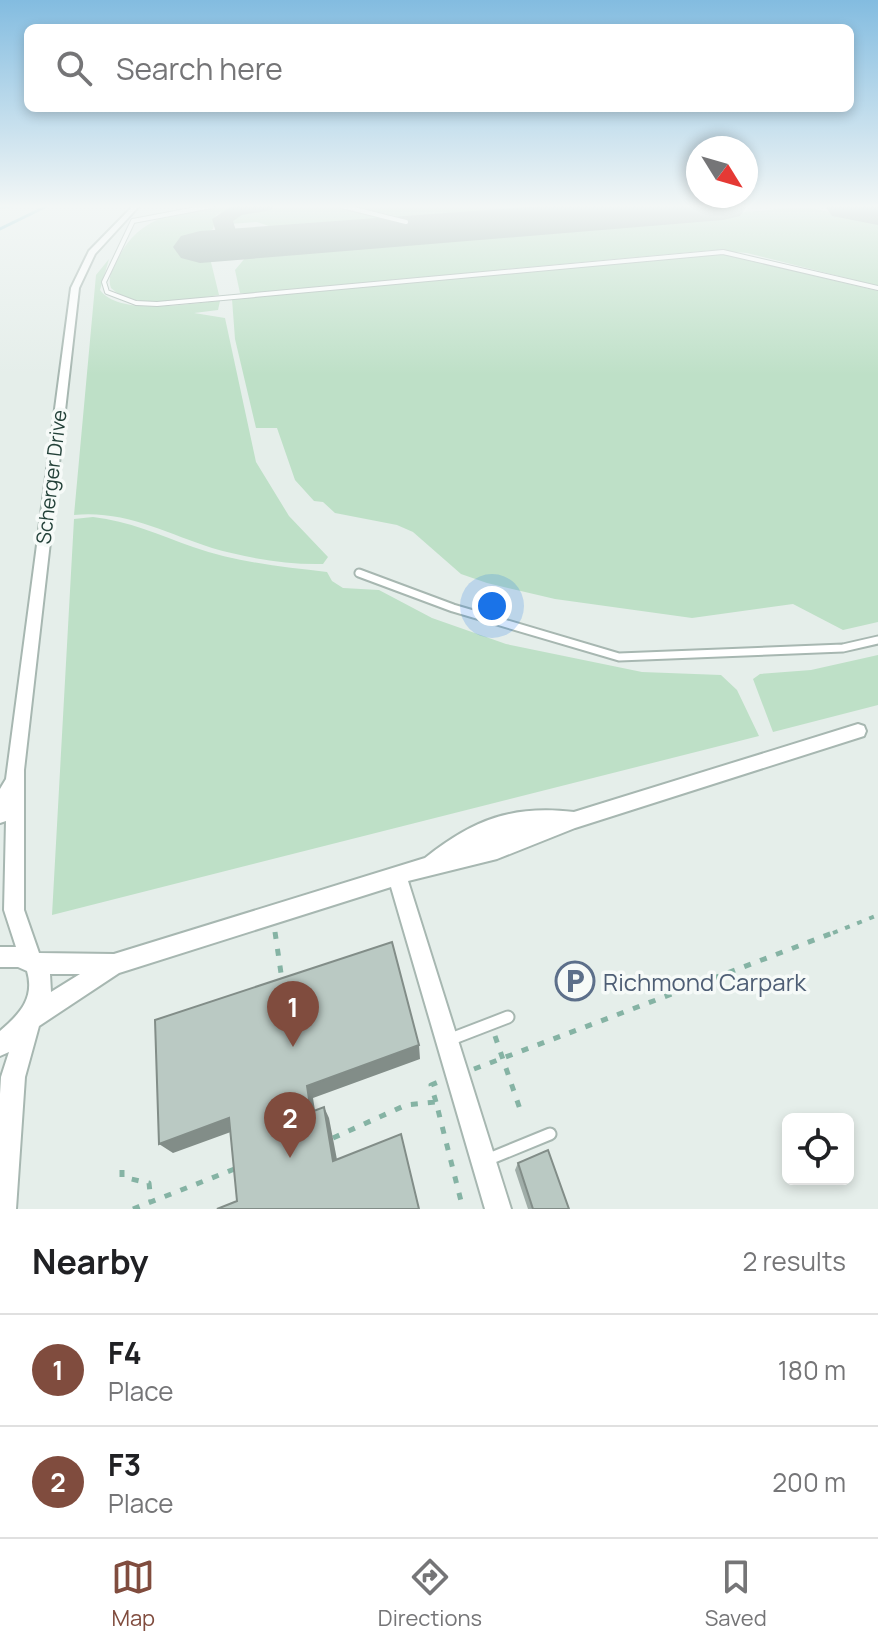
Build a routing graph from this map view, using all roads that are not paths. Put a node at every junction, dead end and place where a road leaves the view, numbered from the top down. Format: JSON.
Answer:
{"nodes":[{"id":1,"x":87,"y":262,"type":"edge"},
{"id":2,"x":113,"y":262,"type":"edge"},
{"id":3,"x":610,"y":262,"type":"edge"},
{"id":4,"x":768,"y":262,"type":"edge"},
{"id":5,"x":878,"y":288,"type":"edge"},
{"id":6,"x":359,"y":573,"type":"dead end"},
{"id":7,"x":878,"y":640,"type":"edge"},
{"id":8,"x":858,"y":731,"type":"dead end"},
{"id":9,"x":15,"y":770,"type":"junction"},
{"id":10,"x":0,"y":815,"type":"edge"},
{"id":11,"x":397,"y":876,"type":"junction"},
{"id":12,"x":0,"y":957,"type":"edge"},
{"id":13,"x":33,"y":962,"type":"junction"},
{"id":14,"x":114,"y":964,"type":"junction"},
{"id":15,"x":508,"y":1017,"type":"dead end"},
{"id":16,"x":30,"y":1019,"type":"junction"},
{"id":17,"x":448,"y":1040,"type":"junction"},
{"id":18,"x":0,"y":1045,"type":"edge"},
{"id":19,"x":550,"y":1134,"type":"dead end"},
{"id":20,"x":484,"y":1161,"type":"junction"},
{"id":21,"x":3,"y":1209,"type":"edge"},
{"id":22,"x":498,"y":1209,"type":"edge"}],
"edges":[{"from":1,"to":9,"type":"street","name":"Scherger Drive"},
{"from":2,"to":3,"type":"lane"},
{"from":4,"to":5,"type":"lane"},
{"from":6,"to":7,"type":"lane"},
{"from":8,"to":11,"type":"street"},
{"from":9,"to":10,"type":"street","name":"Scherger Drive"},
{"from":9,"to":13,"type":"street","name":"Scherger Drive"},
{"from":11,"to":14,"type":"street"},
{"from":11,"to":17,"type":"street"},
{"from":12,"to":13,"type":"street"},
{"from":13,"to":14,"type":"street"},
{"from":13,"to":16,"type":"street","name":"Scherger Drive"},
{"from":14,"to":16,"type":"street"},
{"from":15,"to":17,"type":"lane"},
{"from":16,"to":18,"type":"street"},
{"from":16,"to":21,"type":"street","name":"Scherger Drive"},
{"from":17,"to":20,"type":"street"},
{"from":19,"to":20,"type":"lane"},
{"from":20,"to":22,"type":"street"}]}
